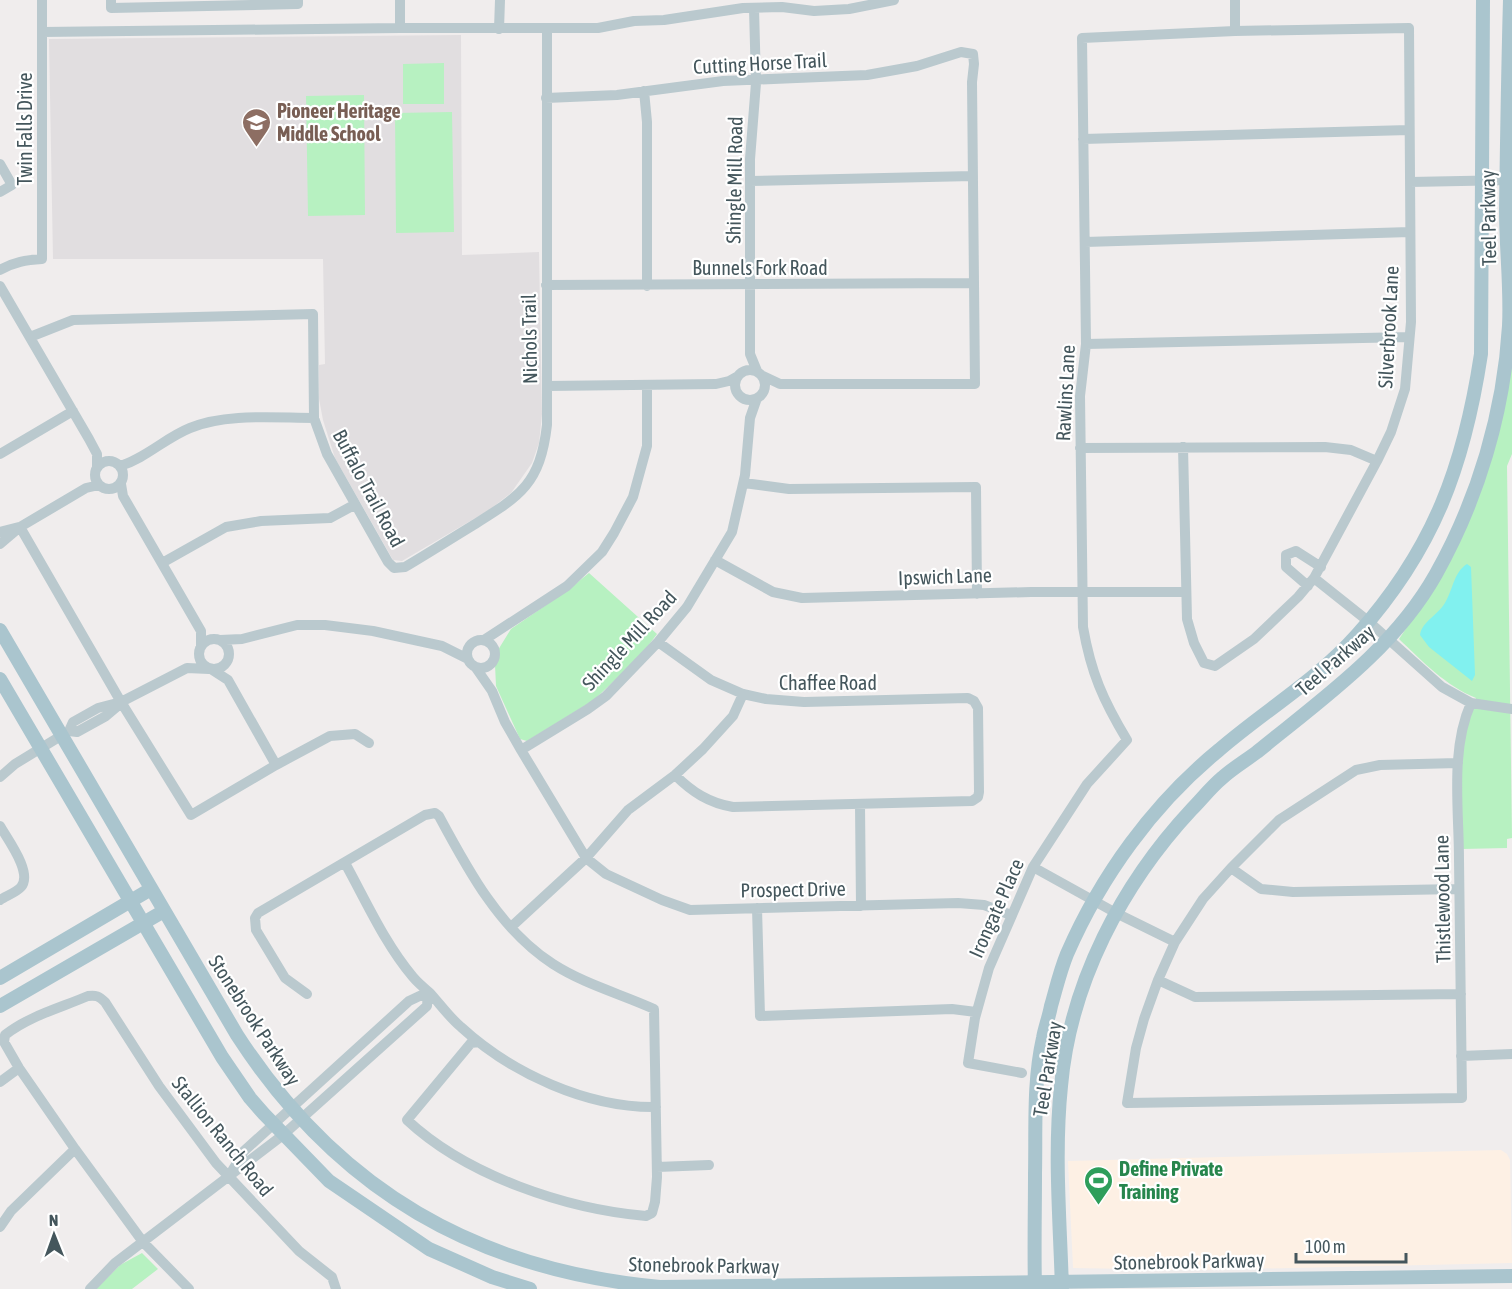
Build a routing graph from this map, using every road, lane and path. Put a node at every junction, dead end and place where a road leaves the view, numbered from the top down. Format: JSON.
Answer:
{"nodes":[{"id":1,"x":42,"y":0,"type":"edge"},
{"id":2,"x":399,"y":0,"type":"edge"},
{"id":3,"x":500,"y":0,"type":"edge"},
{"id":4,"x":707,"y":0,"type":"edge"},
{"id":5,"x":894,"y":0,"type":"edge"},
{"id":6,"x":1235,"y":0,"type":"edge"},
{"id":7,"x":1483,"y":0,"type":"edge"},
{"id":8,"x":1510,"y":0,"type":"edge"},
{"id":9,"x":298,"y":2,"type":"edge"},
{"id":10,"x":111,"y":4,"type":"edge"},
{"id":11,"x":754,"y":8,"type":"junction"},
{"id":12,"x":707,"y":13,"type":"junction"},
{"id":13,"x":400,"y":28,"type":"junction"},
{"id":14,"x":499,"y":29,"type":"junction"},
{"id":15,"x":547,"y":29,"type":"junction"},
{"id":16,"x":1235,"y":31,"type":"junction"},
{"id":17,"x":42,"y":32,"type":"junction"},
{"id":18,"x":756,"y":79,"type":"junction"},
{"id":19,"x":644,"y":91,"type":"junction"},
{"id":20,"x":546,"y":98,"type":"junction"},
{"id":21,"x":1409,"y":130,"type":"junction"},
{"id":22,"x":1083,"y":139,"type":"junction"},
{"id":23,"x":0,"y":165,"type":"edge"},
{"id":24,"x":973,"y":176,"type":"junction"},
{"id":25,"x":1509,"y":180,"type":"edge"},
{"id":26,"x":750,"y":181,"type":"junction"},
{"id":27,"x":1482,"y":181,"type":"junction"},
{"id":28,"x":1410,"y":182,"type":"junction"},
{"id":29,"x":0,"y":192,"type":"edge"},
{"id":30,"x":1410,"y":232,"type":"junction"},
{"id":31,"x":1085,"y":242,"type":"junction"},
{"id":32,"x":0,"y":270,"type":"edge"},
{"id":33,"x":974,"y":283,"type":"junction"},
{"id":34,"x":546,"y":285,"type":"junction"},
{"id":35,"x":750,"y":285,"type":"junction"},
{"id":36,"x":0,"y":286,"type":"edge"},
{"id":37,"x":647,"y":286,"type":"junction"},
{"id":38,"x":30,"y":337,"type":"junction"},
{"id":39,"x":1409,"y":337,"type":"junction"},
{"id":40,"x":1086,"y":344,"type":"junction"},
{"id":41,"x":750,"y":354,"type":"junction"},
{"id":42,"x":1480,"y":354,"type":"junction"},
{"id":43,"x":1506,"y":357,"type":"junction"},
{"id":44,"x":741,"y":373,"type":"junction"},
{"id":45,"x":760,"y":374,"type":"junction"},
{"id":46,"x":716,"y":384,"type":"junction"},
{"id":47,"x":780,"y":384,"type":"junction"},
{"id":48,"x":647,"y":385,"type":"junction"},
{"id":49,"x":547,"y":386,"type":"junction"},
{"id":50,"x":740,"y":395,"type":"junction"},
{"id":51,"x":759,"y":396,"type":"junction"},
{"id":52,"x":73,"y":411,"type":"junction"},
{"id":53,"x":314,"y":418,"type":"junction"},
{"id":54,"x":750,"y":418,"type":"junction"},
{"id":55,"x":1183,"y":447,"type":"junction"},
{"id":56,"x":1080,"y":448,"type":"junction"},
{"id":57,"x":0,"y":454,"type":"edge"},
{"id":58,"x":97,"y":454,"type":"junction"},
{"id":59,"x":107,"y":461,"type":"junction"},
{"id":60,"x":1377,"y":461,"type":"junction"},
{"id":61,"x":97,"y":477,"type":"junction"},
{"id":62,"x":119,"y":478,"type":"junction"},
{"id":63,"x":744,"y":483,"type":"junction"},
{"id":64,"x":354,"y":505,"type":"junction"},
{"id":65,"x":20,"y":527,"type":"junction"},
{"id":66,"x":0,"y":532,"type":"edge"},
{"id":67,"x":0,"y":544,"type":"edge"},
{"id":68,"x":715,"y":560,"type":"junction"},
{"id":69,"x":162,"y":562,"type":"junction"},
{"id":70,"x":1321,"y":567,"type":"junction"},
{"id":71,"x":394,"y":568,"type":"joint"},
{"id":72,"x":1311,"y":582,"type":"junction"},
{"id":73,"x":1082,"y":591,"type":"junction"},
{"id":74,"x":1185,"y":591,"type":"junction"},
{"id":75,"x":977,"y":594,"type":"junction"},
{"id":76,"x":1368,"y":621,"type":"junction"},
{"id":77,"x":507,"y":626,"type":"junction"},
{"id":78,"x":0,"y":630,"type":"edge"},
{"id":79,"x":201,"y":631,"type":"junction"},
{"id":80,"x":242,"y":639,"type":"junction"},
{"id":81,"x":219,"y":640,"type":"junction"},
{"id":82,"x":484,"y":640,"type":"junction"},
{"id":83,"x":1388,"y":640,"type":"junction"},
{"id":84,"x":658,"y":642,"type":"junction"},
{"id":85,"x":471,"y":643,"type":"junction"},
{"id":86,"x":442,"y":646,"type":"junction"},
{"id":87,"x":200,"y":648,"type":"junction"},
{"id":88,"x":466,"y":658,"type":"junction"},
{"id":89,"x":494,"y":658,"type":"junction"},
{"id":90,"x":228,"y":660,"type":"junction"},
{"id":91,"x":187,"y":668,"type":"junction"},
{"id":92,"x":476,"y":668,"type":"junction"},
{"id":93,"x":210,"y":669,"type":"junction"},
{"id":94,"x":0,"y":679,"type":"edge"},
{"id":95,"x":228,"y":680,"type":"junction"},
{"id":96,"x":492,"y":691,"type":"junction"},
{"id":97,"x":743,"y":693,"type":"junction"},
{"id":98,"x":121,"y":702,"type":"junction"},
{"id":99,"x":1471,"y":703,"type":"junction"},
{"id":100,"x":1512,"y":709,"type":"edge"},
{"id":101,"x":65,"y":733,"type":"junction"},
{"id":102,"x":1127,"y":740,"type":"joint"},
{"id":103,"x":369,"y":743,"type":"dead end"},
{"id":104,"x":41,"y":747,"type":"junction"},
{"id":105,"x":521,"y":750,"type":"junction"},
{"id":106,"x":1458,"y":763,"type":"junction"},
{"id":107,"x":276,"y":765,"type":"junction"},
{"id":108,"x":675,"y":775,"type":"junction"},
{"id":109,"x":0,"y":777,"type":"edge"},
{"id":110,"x":860,"y":804,"type":"junction"},
{"id":111,"x":0,"y":826,"type":"edge"},
{"id":112,"x":586,"y":858,"type":"junction"},
{"id":113,"x":345,"y":863,"type":"junction"},
{"id":114,"x":1033,"y":867,"type":"junction"},
{"id":115,"x":1231,"y":868,"type":"junction"},
{"id":116,"x":151,"y":889,"type":"junction"},
{"id":117,"x":1460,"y":889,"type":"junction"},
{"id":118,"x":0,"y":900,"type":"edge"},
{"id":119,"x":1095,"y":900,"type":"junction"},
{"id":120,"x":131,"y":901,"type":"junction"},
{"id":121,"x":861,"y":906,"type":"junction"},
{"id":122,"x":757,"y":908,"type":"junction"},
{"id":123,"x":164,"y":911,"type":"junction"},
{"id":124,"x":1116,"y":913,"type":"junction"},
{"id":125,"x":1011,"y":915,"type":"junction"},
{"id":126,"x":143,"y":924,"type":"junction"},
{"id":127,"x":511,"y":927,"type":"junction"},
{"id":128,"x":1175,"y":942,"type":"junction"},
{"id":129,"x":0,"y":978,"type":"edge"},
{"id":130,"x":1158,"y":980,"type":"junction"},
{"id":131,"x":428,"y":992,"type":"junction"},
{"id":132,"x":307,"y":994,"type":"dead end"},
{"id":133,"x":1461,"y":994,"type":"junction"},
{"id":134,"x":0,"y":1006,"type":"edge"},
{"id":135,"x":976,"y":1012,"type":"junction"},
{"id":136,"x":479,"y":1042,"type":"junction"},
{"id":137,"x":1512,"y":1054,"type":"edge"},
{"id":138,"x":1461,"y":1056,"type":"junction"},
{"id":139,"x":19,"y":1068,"type":"junction"},
{"id":140,"x":1022,"y":1072,"type":"dead end"},
{"id":141,"x":0,"y":1082,"type":"edge"},
{"id":142,"x":656,"y":1107,"type":"junction"},
{"id":143,"x":296,"y":1114,"type":"junction"},
{"id":144,"x":278,"y":1130,"type":"junction"},
{"id":145,"x":75,"y":1149,"type":"junction"},
{"id":146,"x":709,"y":1165,"type":"dead end"},
{"id":147,"x":657,"y":1167,"type":"junction"},
{"id":148,"x":228,"y":1176,"type":"junction"},
{"id":149,"x":0,"y":1227,"type":"edge"},
{"id":150,"x":143,"y":1242,"type":"junction"},
{"id":151,"x":1512,"y":1276,"type":"edge"},
{"id":152,"x":1399,"y":1283,"type":"edge"},
{"id":153,"x":1243,"y":1284,"type":"edge"},
{"id":154,"x":1035,"y":1286,"type":"edge"},
{"id":155,"x":1061,"y":1286,"type":"edge"},
{"id":156,"x":849,"y":1287,"type":"edge"},
{"id":157,"x":712,"y":1288,"type":"edge"},
{"id":158,"x":90,"y":1289,"type":"edge"},
{"id":159,"x":189,"y":1289,"type":"edge"},
{"id":160,"x":336,"y":1289,"type":"edge"},
{"id":161,"x":530,"y":1289,"type":"edge"}],
"edges":[{"from":1,"to":17,"type":"street","name":"Twin Falls Drive"},
{"from":2,"to":13,"type":"street"},
{"from":3,"to":14,"type":"street"},
{"from":4,"to":12,"type":"street"},
{"from":5,"to":11,"type":"street"},
{"from":6,"to":16,"type":"street"},
{"from":7,"to":27,"type":"main road","name":"Teel Parkway"},
{"from":8,"to":25,"type":"main road","name":"Teel Parkway"},
{"from":9,"to":10,"type":"street"},
{"from":11,"to":12,"type":"street"},
{"from":11,"to":18,"type":"street","name":"Shingle Mill Road"},
{"from":12,"to":15,"type":"street"},
{"from":13,"to":14,"type":"street"},
{"from":13,"to":17,"type":"street"},
{"from":14,"to":15,"type":"street"},
{"from":15,"to":20,"type":"street","name":"Nichols Trail"},
{"from":16,"to":21,"type":"street","name":"Silverbrook Lane"},
{"from":16,"to":22,"type":"street","name":"Rawlins Lane"},
{"from":17,"to":32,"type":"street","name":"Twin Falls Drive"},
{"from":18,"to":19,"type":"street","name":"Cutting Horse Trail"},
{"from":18,"to":24,"type":"street","name":"Cutting Horse Trail"},
{"from":18,"to":26,"type":"street","name":"Shingle Mill Road"},
{"from":19,"to":20,"type":"street","name":"Cutting Horse Trail"},
{"from":19,"to":37,"type":"street"},
{"from":20,"to":34,"type":"street","name":"Nichols Trail"},
{"from":21,"to":22,"type":"street"},
{"from":21,"to":28,"type":"street","name":"Silverbrook Lane"},
{"from":22,"to":31,"type":"street","name":"Rawlins Lane"},
{"from":23,"to":29,"type":"street"},
{"from":24,"to":26,"type":"street"},
{"from":24,"to":33,"type":"street"},
{"from":25,"to":27,"type":"street"},
{"from":25,"to":43,"type":"main road","name":"Teel Parkway"},
{"from":26,"to":35,"type":"street","name":"Shingle Mill Road"},
{"from":27,"to":28,"type":"street"},
{"from":27,"to":42,"type":"main road","name":"Teel Parkway"},
{"from":28,"to":30,"type":"street","name":"Silverbrook Lane"},
{"from":30,"to":31,"type":"street"},
{"from":30,"to":39,"type":"street","name":"Silverbrook Lane"},
{"from":31,"to":40,"type":"street","name":"Rawlins Lane"},
{"from":33,"to":35,"type":"street","name":"Bunnels Fork Road"},
{"from":33,"to":47,"type":"street"},
{"from":34,"to":37,"type":"street","name":"Bunnels Fork Road"},
{"from":34,"to":49,"type":"street","name":"Nichols Trail"},
{"from":35,"to":37,"type":"street","name":"Bunnels Fork Road"},
{"from":35,"to":41,"type":"street","name":"Shingle Mill Road"},
{"from":36,"to":38,"type":"street"},
{"from":38,"to":52,"type":"street"},
{"from":38,"to":53,"type":"street","name":"Buffalo Trail Road"},
{"from":39,"to":40,"type":"street"},
{"from":39,"to":60,"type":"street","name":"Silverbrook Lane"},
{"from":40,"to":56,"type":"street","name":"Rawlins Lane"},
{"from":41,"to":44,"type":"street","name":"Shingle Mill Road"},
{"from":41,"to":45,"type":"street","name":"Shingle Mill Road"},
{"from":42,"to":43,"type":"main road"},
{"from":42,"to":76,"type":"main road","name":"Teel Parkway"},
{"from":43,"to":83,"type":"main road","name":"Teel Parkway"},
{"from":44,"to":45,"type":"street"},
{"from":44,"to":46,"type":"street"},
{"from":44,"to":50,"type":"street"},
{"from":45,"to":47,"type":"street"},
{"from":45,"to":51,"type":"street"},
{"from":46,"to":48,"type":"street"},
{"from":46,"to":50,"type":"street"},
{"from":47,"to":51,"type":"street"},
{"from":48,"to":49,"type":"street"},
{"from":48,"to":77,"type":"street"},
{"from":49,"to":71,"type":"street","name":"Nichols Trail"},
{"from":50,"to":51,"type":"street"},
{"from":50,"to":54,"type":"street","name":"Shingle Mill Road"},
{"from":51,"to":54,"type":"street","name":"Shingle Mill Road"},
{"from":52,"to":57,"type":"street"},
{"from":52,"to":58,"type":"street"},
{"from":53,"to":62,"type":"street"},
{"from":53,"to":64,"type":"street","name":"Buffalo Trail Road"},
{"from":54,"to":63,"type":"street","name":"Shingle Mill Road"},
{"from":55,"to":56,"type":"street"},
{"from":55,"to":60,"type":"street"},
{"from":55,"to":74,"type":"street"},
{"from":56,"to":73,"type":"street","name":"Rawlins Lane"},
{"from":58,"to":59,"type":"street"},
{"from":58,"to":61,"type":"street"},
{"from":59,"to":61,"type":"street"},
{"from":59,"to":62,"type":"street"},
{"from":60,"to":70,"type":"street","name":"Silverbrook Lane"},
{"from":61,"to":62,"type":"street"},
{"from":61,"to":65,"type":"street"},
{"from":62,"to":69,"type":"street"},
{"from":63,"to":68,"type":"street","name":"Shingle Mill Road"},
{"from":63,"to":75,"type":"street"},
{"from":64,"to":69,"type":"street"},
{"from":64,"to":71,"type":"street","name":"Buffalo Trail Road"},
{"from":65,"to":66,"type":"street"},
{"from":65,"to":67,"type":"street"},
{"from":65,"to":98,"type":"street"},
{"from":68,"to":75,"type":"street","name":"Ipswich Lane"},
{"from":68,"to":84,"type":"street","name":"Shingle Mill Road"},
{"from":69,"to":79,"type":"street"},
{"from":70,"to":72,"type":"street","name":"Silverbrook Lane"},
{"from":70,"to":72,"type":"street"},
{"from":72,"to":74,"type":"street","name":"Silverbrook Lane"},
{"from":72,"to":76,"type":"street"},
{"from":73,"to":74,"type":"street","name":"Ipswich Lane"},
{"from":73,"to":75,"type":"street","name":"Ipswich Lane"},
{"from":73,"to":102,"type":"street","name":"Rawlins Lane"},
{"from":76,"to":83,"type":"street"},
{"from":76,"to":119,"type":"main road","name":"Teel Parkway"},
{"from":77,"to":82,"type":"street"},
{"from":77,"to":89,"type":"street"},
{"from":78,"to":101,"type":"main road","name":"Stonebrook Parkway"},
{"from":79,"to":81,"type":"street"},
{"from":79,"to":87,"type":"street"},
{"from":80,"to":81,"type":"street"},
{"from":80,"to":86,"type":"street"},
{"from":80,"to":90,"type":"street"},
{"from":81,"to":87,"type":"street"},
{"from":81,"to":90,"type":"street"},
{"from":82,"to":85,"type":"street"},
{"from":82,"to":89,"type":"street"},
{"from":83,"to":99,"type":"street"},
{"from":83,"to":124,"type":"main road","name":"Teel Parkway"},
{"from":84,"to":97,"type":"street","name":"Chaffee Road"},
{"from":84,"to":105,"type":"street","name":"Shingle Mill Road"},
{"from":85,"to":86,"type":"street"},
{"from":85,"to":88,"type":"street"},
{"from":86,"to":88,"type":"street"},
{"from":87,"to":91,"type":"street"},
{"from":87,"to":93,"type":"street"},
{"from":88,"to":92,"type":"street"},
{"from":89,"to":92,"type":"street"},
{"from":89,"to":96,"type":"street"},
{"from":90,"to":93,"type":"street"},
{"from":90,"to":95,"type":"street"},
{"from":91,"to":93,"type":"street"},
{"from":91,"to":98,"type":"street"},
{"from":92,"to":96,"type":"street"},
{"from":93,"to":95,"type":"street"},
{"from":94,"to":104,"type":"main road"},
{"from":95,"to":107,"type":"street"},
{"from":96,"to":105,"type":"street"},
{"from":97,"to":108,"type":"street"},
{"from":97,"to":110,"type":"street","name":"Chaffee Road"},
{"from":98,"to":101,"type":"street"},
{"from":98,"to":107,"type":"street"},
{"from":99,"to":100,"type":"street"},
{"from":99,"to":106,"type":"street","name":"Thistlewood Lane"},
{"from":101,"to":104,"type":"street"},
{"from":101,"to":116,"type":"main road","name":"Stonebrook Parkway"},
{"from":102,"to":114,"type":"street","name":"Irongate Place"},
{"from":103,"to":107,"type":"street"},
{"from":104,"to":109,"type":"street"},
{"from":104,"to":120,"type":"main road"},
{"from":105,"to":112,"type":"street"},
{"from":106,"to":115,"type":"street"},
{"from":106,"to":117,"type":"street","name":"Thistlewood Lane"},
{"from":108,"to":110,"type":"street"},
{"from":108,"to":112,"type":"street"},
{"from":110,"to":121,"type":"street"},
{"from":111,"to":118,"type":"street"},
{"from":112,"to":122,"type":"street","name":"Prospect Drive"},
{"from":112,"to":127,"type":"street"},
{"from":113,"to":127,"type":"street"},
{"from":113,"to":131,"type":"street"},
{"from":113,"to":132,"type":"street"},
{"from":114,"to":119,"type":"street"},
{"from":114,"to":125,"type":"street","name":"Irongate Place"},
{"from":115,"to":117,"type":"street"},
{"from":115,"to":128,"type":"street"},
{"from":116,"to":120,"type":"main road"},
{"from":116,"to":123,"type":"main road","name":"Stonebrook Parkway"},
{"from":117,"to":133,"type":"street","name":"Thistlewood Lane"},
{"from":119,"to":124,"type":"street"},
{"from":119,"to":154,"type":"main road","name":"Teel Parkway"},
{"from":120,"to":126,"type":"main road"},
{"from":120,"to":129,"type":"main road"},
{"from":121,"to":122,"type":"street","name":"Prospect Drive"},
{"from":121,"to":125,"type":"street","name":"Prospect Drive"},
{"from":122,"to":135,"type":"street"},
{"from":123,"to":126,"type":"main road"},
{"from":123,"to":143,"type":"main road","name":"Stonebrook Parkway"},
{"from":124,"to":128,"type":"street"},
{"from":124,"to":155,"type":"main road","name":"Teel Parkway"},
{"from":125,"to":135,"type":"street","name":"Irongate Place"},
{"from":126,"to":134,"type":"main road"},
{"from":126,"to":144,"type":"main road"},
{"from":127,"to":142,"type":"street"},
{"from":128,"to":130,"type":"street"},
{"from":130,"to":133,"type":"street"},
{"from":130,"to":138,"type":"street","name":"Thistlewood Lane"},
{"from":131,"to":136,"type":"street"},
{"from":131,"to":143,"type":"street"},
{"from":131,"to":143,"type":"street"},
{"from":133,"to":138,"type":"street","name":"Thistlewood Lane"},
{"from":135,"to":140,"type":"street","name":"Irongate Place"},
{"from":136,"to":142,"type":"street"},
{"from":136,"to":147,"type":"street"},
{"from":137,"to":138,"type":"street"},
{"from":139,"to":141,"type":"street"},
{"from":139,"to":145,"type":"street"},
{"from":139,"to":148,"type":"street","name":"Stallion Ranch Road"},
{"from":142,"to":147,"type":"street"},
{"from":143,"to":144,"type":"street"},
{"from":143,"to":157,"type":"main road","name":"Stonebrook Parkway"},
{"from":144,"to":148,"type":"street"},
{"from":144,"to":161,"type":"main road"},
{"from":145,"to":149,"type":"street"},
{"from":145,"to":150,"type":"street"},
{"from":146,"to":147,"type":"street"},
{"from":148,"to":150,"type":"street"},
{"from":148,"to":160,"type":"street","name":"Stallion Ranch Road"},
{"from":150,"to":158,"type":"street"},
{"from":150,"to":159,"type":"street"},
{"from":151,"to":152,"type":"main road","name":"Stonebrook Parkway"},
{"from":152,"to":153,"type":"main road","name":"Stonebrook Parkway"},
{"from":153,"to":155,"type":"main road","name":"Stonebrook Parkway"},
{"from":154,"to":155,"type":"main road","name":"Stonebrook Parkway"},
{"from":154,"to":156,"type":"main road","name":"Stonebrook Parkway"},
{"from":156,"to":157,"type":"main road","name":"Stonebrook Parkway"}]}
